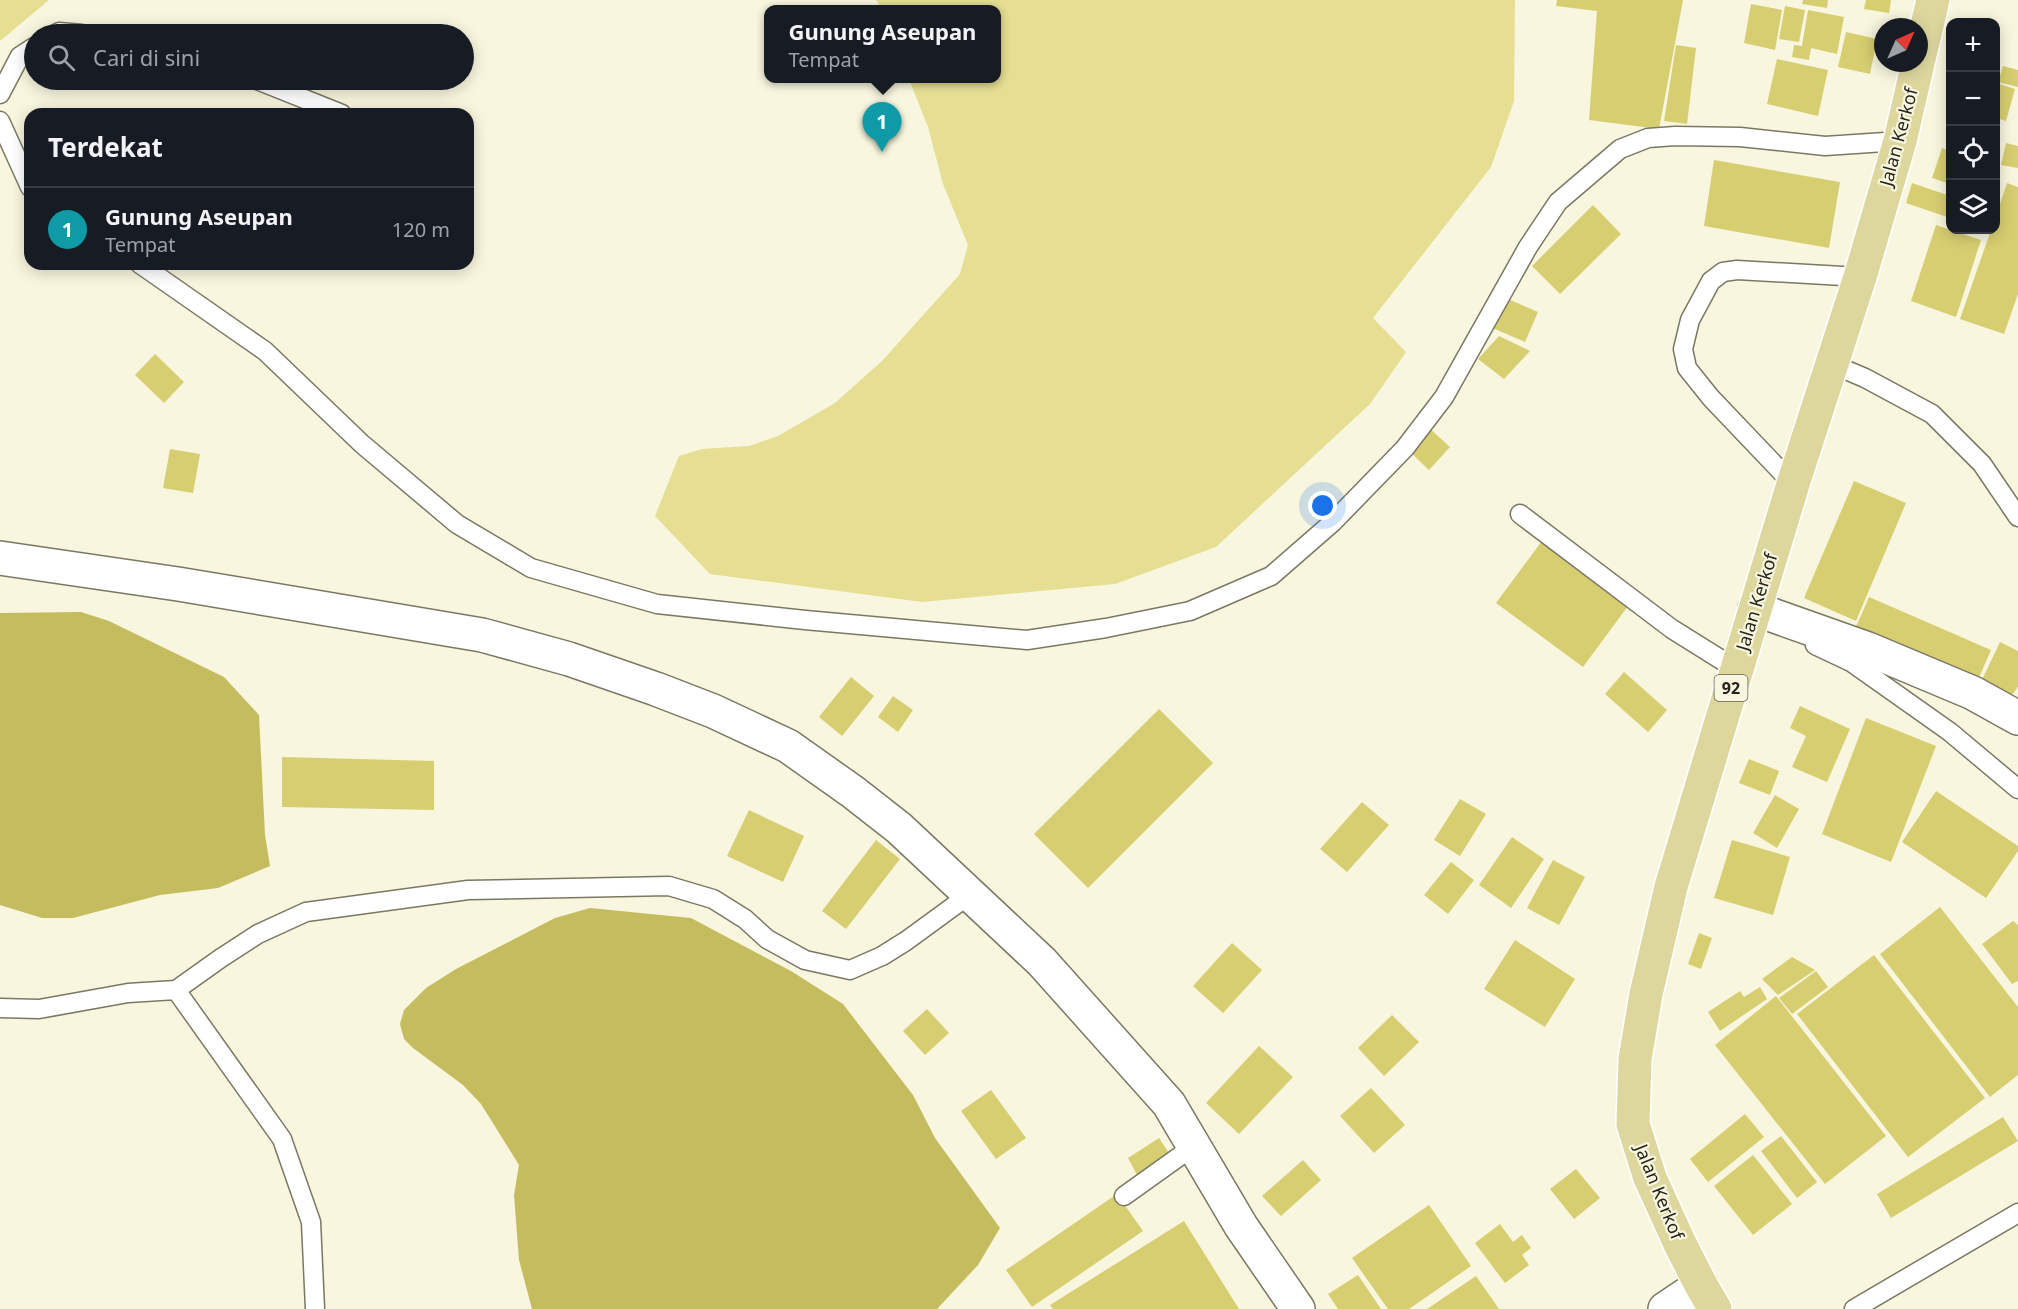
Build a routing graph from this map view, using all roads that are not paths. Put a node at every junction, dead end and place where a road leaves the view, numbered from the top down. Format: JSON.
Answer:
{"nodes":[{"id":1,"x":1933,"y":0,"type":"edge"},
{"id":2,"x":1928,"y":20,"type":"edge"},
{"id":3,"x":24,"y":53,"type":"edge"},
{"id":4,"x":1916,"y":72,"type":"edge"},
{"id":5,"x":282,"y":90,"type":"edge"},
{"id":6,"x":0,"y":94,"type":"edge"},
{"id":7,"x":327,"y":108,"type":"edge"},
{"id":8,"x":0,"y":121,"type":"edge"},
{"id":9,"x":1900,"y":141,"type":"junction"},
{"id":10,"x":24,"y":174,"type":"edge"},
{"id":11,"x":149,"y":270,"type":"edge"},
{"id":12,"x":1860,"y":278,"type":"junction"},
{"id":13,"x":1832,"y":364,"type":"junction"},
{"id":14,"x":1793,"y":484,"type":"junction"},
{"id":15,"x":1520,"y":514,"type":"dead end"},
{"id":16,"x":2018,"y":517,"type":"edge"},
{"id":17,"x":0,"y":558,"type":"edge"},
{"id":18,"x":1753,"y":616,"type":"junction"},
{"id":19,"x":1736,"y":669,"type":"junction"},
{"id":20,"x":2018,"y":718,"type":"edge"},
{"id":21,"x":2018,"y":789,"type":"edge"},
{"id":22,"x":969,"y":895,"type":"junction"},
{"id":23,"x":176,"y":990,"type":"junction"},
{"id":24,"x":0,"y":1008,"type":"edge"},
{"id":25,"x":1194,"y":1146,"type":"junction"},
{"id":26,"x":1124,"y":1196,"type":"dead end"},
{"id":27,"x":2018,"y":1213,"type":"edge"},
{"id":28,"x":1708,"y":1297,"type":"edge"},
{"id":29,"x":315,"y":1309,"type":"edge"},
{"id":30,"x":1298,"y":1309,"type":"edge"},
{"id":31,"x":1665,"y":1309,"type":"edge"},
{"id":32,"x":1854,"y":1309,"type":"edge"}],
"edges":[{"from":1,"to":2,"type":"main road","name":"Jalan Kerkof","number":"92"},
{"from":3,"to":6,"type":"lane"},
{"from":4,"to":9,"type":"main road","name":"Jalan Kerkof","number":"92"},
{"from":5,"to":7,"type":"lane"},
{"from":8,"to":10,"type":"lane"},
{"from":9,"to":11,"type":"lane"},
{"from":9,"to":12,"type":"main road","name":"Jalan Kerkof","number":"92"},
{"from":12,"to":13,"type":"main road","name":"Jalan Kerkof","number":"92"},
{"from":12,"to":14,"type":"lane"},
{"from":13,"to":14,"type":"main road","name":"Jalan Kerkof","number":"92"},
{"from":13,"to":16,"type":"lane"},
{"from":14,"to":18,"type":"main road","name":"Jalan Kerkof","number":"92"},
{"from":15,"to":19,"type":"lane"},
{"from":17,"to":22,"type":"street"},
{"from":18,"to":19,"type":"main road","name":"Jalan Kerkof","number":"92"},
{"from":18,"to":20,"type":"street"},
{"from":18,"to":21,"type":"lane"},
{"from":19,"to":28,"type":"main road","name":"Jalan Kerkof","number":"92"},
{"from":22,"to":23,"type":"lane"},
{"from":22,"to":25,"type":"street"},
{"from":23,"to":24,"type":"lane"},
{"from":23,"to":29,"type":"lane"},
{"from":25,"to":26,"type":"lane"},
{"from":25,"to":30,"type":"street"},
{"from":27,"to":32,"type":"lane"},
{"from":28,"to":31,"type":"street"}]}
